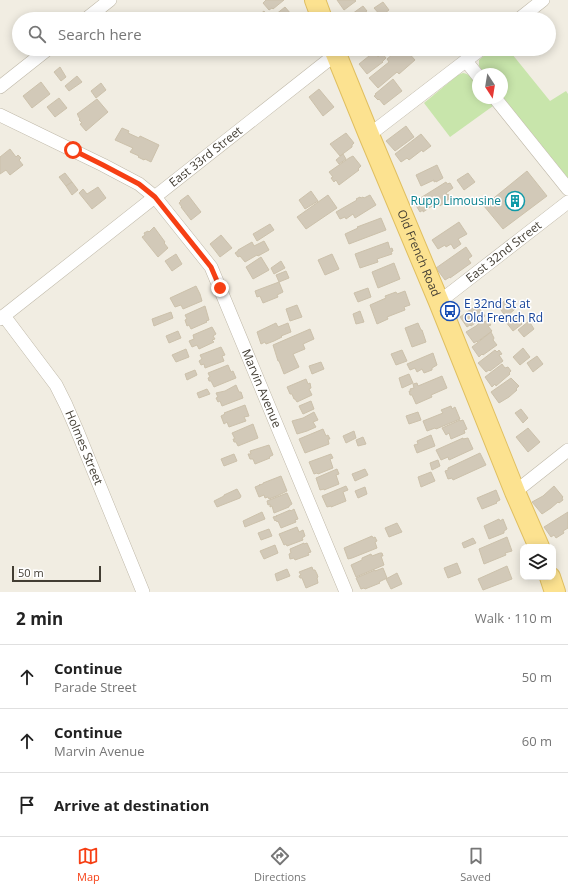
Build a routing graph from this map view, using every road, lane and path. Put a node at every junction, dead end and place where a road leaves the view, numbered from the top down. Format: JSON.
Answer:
{"nodes":[{"id":1,"x":110,"y":0,"type":"edge"},
{"id":2,"x":314,"y":0,"type":"edge"},
{"id":3,"x":543,"y":0,"type":"edge"},
{"id":4,"x":95,"y":12,"type":"edge"},
{"id":5,"x":319,"y":12,"type":"edge"},
{"id":6,"x":528,"y":12,"type":"edge"},
{"id":7,"x":39,"y":56,"type":"edge"},
{"id":8,"x":329,"y":56,"type":"edge"},
{"id":9,"x":337,"y":56,"type":"edge"},
{"id":10,"x":472,"y":56,"type":"edge"},
{"id":11,"x":466,"y":61,"type":"junction"},
{"id":12,"x":472,"y":68,"type":"edge"},
{"id":13,"x":0,"y":86,"type":"edge"},
{"id":14,"x":500,"y":104,"type":"edge"},
{"id":15,"x":0,"y":115,"type":"edge"},
{"id":16,"x":369,"y":135,"type":"junction"},
{"id":17,"x":568,"y":189,"type":"edge"},
{"id":18,"x":155,"y":197,"type":"junction"},
{"id":19,"x":568,"y":202,"type":"edge"},
{"id":20,"x":439,"y":302,"type":"junction"},
{"id":21,"x":2,"y":317,"type":"edge"},
{"id":22,"x":568,"y":450,"type":"edge"},
{"id":23,"x":515,"y":492,"type":"junction"},
{"id":24,"x":538,"y":544,"type":"edge"},
{"id":25,"x":551,"y":580,"type":"edge"},
{"id":26,"x":143,"y":592,"type":"edge"},
{"id":27,"x":346,"y":592,"type":"edge"},
{"id":28,"x":555,"y":592,"type":"edge"}],
"edges":[{"from":1,"to":4,"type":"street"},
{"from":2,"to":5,"type":"main road"},
{"from":3,"to":6,"type":"street"},
{"from":7,"to":13,"type":"street"},
{"from":8,"to":18,"type":"street","name":"East 33rd Street"},
{"from":9,"to":16,"type":"main road","name":"Old French Road"},
{"from":10,"to":11,"type":"street"},
{"from":11,"to":12,"type":"street"},
{"from":11,"to":16,"type":"street"},
{"from":14,"to":17,"type":"street"},
{"from":15,"to":18,"type":"street","name":"Marvin Avenue"},
{"from":16,"to":20,"type":"main road","name":"Old French Road"},
{"from":18,"to":21,"type":"street","name":"East 33rd Street"},
{"from":18,"to":27,"type":"street","name":"Marvin Avenue"},
{"from":19,"to":20,"type":"street","name":"East 32nd Street"},
{"from":20,"to":23,"type":"main road","name":"Old French Road"},
{"from":21,"to":26,"type":"street","name":"Holmes Street"},
{"from":22,"to":23,"type":"street"},
{"from":23,"to":24,"type":"main road","name":"Old French Road"},
{"from":25,"to":28,"type":"main road"}]}
